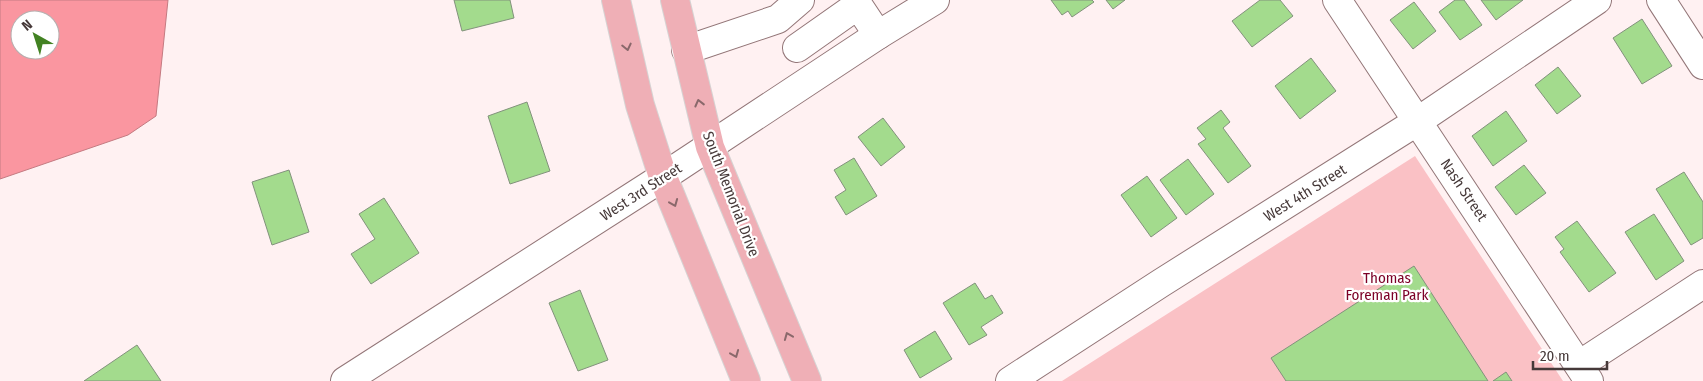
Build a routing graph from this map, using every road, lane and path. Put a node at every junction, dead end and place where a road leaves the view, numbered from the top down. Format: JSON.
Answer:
{"nodes":[{"id":1,"x":616,"y":0,"type":"edge"},
{"id":2,"x":675,"y":0,"type":"edge"},
{"id":3,"x":800,"y":0,"type":"edge"},
{"id":4,"x":1338,"y":0,"type":"edge"},
{"id":5,"x":1597,"y":0,"type":"edge"},
{"id":6,"x":1661,"y":0,"type":"edge"},
{"id":7,"x":919,"y":4,"type":"edge"},
{"id":8,"x":775,"y":10,"type":"edge"},
{"id":9,"x":878,"y":35,"type":"junction"},
{"id":10,"x":797,"y":48,"type":"junction"},
{"id":11,"x":686,"y":50,"type":"junction"},
{"id":12,"x":1703,"y":65,"type":"edge"},
{"id":13,"x":816,"y":77,"type":"junction"},
{"id":14,"x":1418,"y":121,"type":"junction"},
{"id":15,"x":710,"y":147,"type":"junction"},
{"id":16,"x":663,"y":177,"type":"junction"},
{"id":17,"x":1703,"y":284,"type":"edge"},
{"id":18,"x":1584,"y":373,"type":"edge"},
{"id":19,"x":345,"y":381,"type":"edge"},
{"id":20,"x":746,"y":381,"type":"edge"},
{"id":21,"x":807,"y":381,"type":"edge"},
{"id":22,"x":1010,"y":381,"type":"edge"}],
"edges":[{"from":1,"to":16,"type":"main road","one_way":true},
{"from":2,"to":11,"type":"main road","name":"South Memorial Drive"},
{"from":3,"to":8,"type":"street"},
{"from":4,"to":14,"type":"street","name":"Nash Street"},
{"from":5,"to":14,"type":"street","name":"West 4th Street"},
{"from":6,"to":12,"type":"street"},
{"from":7,"to":9,"type":"street","name":"West 3rd Street"},
{"from":8,"to":10,"type":"street"},
{"from":8,"to":11,"type":"street"},
{"from":9,"to":10,"type":"street"},
{"from":9,"to":13,"type":"street","name":"West 3rd Street"},
{"from":10,"to":13,"type":"street"},
{"from":15,"to":11,"type":"main road","name":"South Memorial Drive","one_way":true},
{"from":13,"to":15,"type":"street","name":"West 3rd Street"},
{"from":14,"to":18,"type":"street","name":"Nash Street"},
{"from":14,"to":22,"type":"street","name":"West 4th Street"},
{"from":15,"to":16,"type":"street","name":"West 3rd Street"},
{"from":21,"to":15,"type":"main road","name":"South Memorial Drive","one_way":true},
{"from":16,"to":19,"type":"street","name":"West 3rd Street"},
{"from":16,"to":20,"type":"main road","one_way":true},
{"from":17,"to":18,"type":"street"}]}
